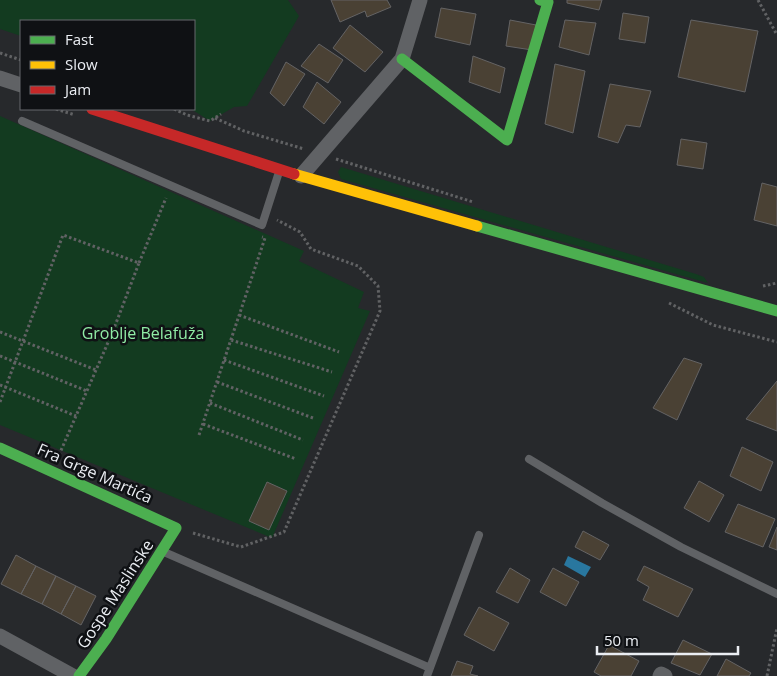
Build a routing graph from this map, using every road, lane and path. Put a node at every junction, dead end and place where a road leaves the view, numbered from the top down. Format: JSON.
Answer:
{"nodes":[{"id":1,"x":540,"y":0,"type":"edge"},
{"id":2,"x":758,"y":0,"type":"edge"},
{"id":3,"x":417,"y":2,"type":"edge"},
{"id":4,"x":777,"y":35,"type":"edge"},
{"id":5,"x":0,"y":53,"type":"edge"},
{"id":6,"x":402,"y":59,"type":"junction"},
{"id":7,"x":20,"y":60,"type":"edge"},
{"id":8,"x":0,"y":78,"type":"edge"},
{"id":9,"x":20,"y":85,"type":"edge"},
{"id":10,"x":95,"y":110,"type":"edge"},
{"id":11,"x":176,"y":110,"type":"edge"},
{"id":12,"x":221,"y":114,"type":"dead end"},
{"id":13,"x":215,"y":118,"type":"dead end"},
{"id":14,"x":22,"y":121,"type":"dead end"},
{"id":15,"x":244,"y":131,"type":"dead end"},
{"id":16,"x":280,"y":170,"type":"junction"},
{"id":17,"x":301,"y":176,"type":"junction"},
{"id":18,"x":174,"y":201,"type":"dead end"},
{"id":19,"x":274,"y":218,"type":"dead end"},
{"id":20,"x":256,"y":235,"type":"dead end"},
{"id":21,"x":140,"y":263,"type":"junction"},
{"id":22,"x":777,"y":296,"type":"edge"},
{"id":23,"x":758,"y":306,"type":"junction"},
{"id":24,"x":777,"y":311,"type":"edge"},
{"id":25,"x":239,"y":316,"type":"junction"},
{"id":26,"x":0,"y":332,"type":"edge"},
{"id":27,"x":231,"y":340,"type":"junction"},
{"id":28,"x":23,"y":341,"type":"junction"},
{"id":29,"x":339,"y":352,"type":"dead end"},
{"id":30,"x":0,"y":356,"type":"edge"},
{"id":31,"x":224,"y":360,"type":"junction"},
{"id":32,"x":15,"y":362,"type":"junction"},
{"id":33,"x":96,"y":370,"type":"junction"},
{"id":34,"x":332,"y":372,"type":"dead end"},
{"id":35,"x":217,"y":382,"type":"junction"},
{"id":36,"x":0,"y":385,"type":"edge"},
{"id":37,"x":5,"y":387,"type":"junction"},
{"id":38,"x":87,"y":392,"type":"junction"},
{"id":39,"x":324,"y":396,"type":"dead end"},
{"id":40,"x":0,"y":402,"type":"edge"},
{"id":41,"x":210,"y":403,"type":"junction"},
{"id":42,"x":76,"y":416,"type":"junction"},
{"id":43,"x":313,"y":418,"type":"dead end"},
{"id":44,"x":203,"y":424,"type":"junction"},
{"id":45,"x":199,"y":435,"type":"dead end"},
{"id":46,"x":302,"y":440,"type":"dead end"},
{"id":47,"x":0,"y":448,"type":"edge"},
{"id":48,"x":296,"y":459,"type":"dead end"},
{"id":49,"x":529,"y":459,"type":"dead end"},
{"id":50,"x":52,"y":472,"type":"junction"},
{"id":51,"x":176,"y":528,"type":"junction"},
{"id":52,"x":479,"y":535,"type":"dead end"},
{"id":53,"x":163,"y":552,"type":"junction"},
{"id":54,"x":777,"y":594,"type":"edge"},
{"id":55,"x":777,"y":628,"type":"edge"},
{"id":56,"x":0,"y":636,"type":"edge"},
{"id":57,"x":428,"y":672,"type":"edge"},
{"id":58,"x":72,"y":676,"type":"edge"},
{"id":59,"x":79,"y":676,"type":"edge"},
{"id":60,"x":660,"y":676,"type":"edge"},
{"id":61,"x":665,"y":676,"type":"edge"},
{"id":62,"x":767,"y":676,"type":"edge"}],
"edges":[{"from":1,"to":6,"type":"street"},
{"from":2,"to":4,"type":"path"},
{"from":3,"to":6,"type":"street"},
{"from":5,"to":7,"type":"path"},
{"from":6,"to":17,"type":"street"},
{"from":8,"to":9,"type":"street"},
{"from":10,"to":16,"type":"street"},
{"from":11,"to":12,"type":"path"},
{"from":13,"to":15,"type":"path"},
{"from":14,"to":16,"type":"lane"},
{"from":16,"to":17,"type":"street"},
{"from":17,"to":23,"type":"street"},
{"from":18,"to":21,"type":"path"},
{"from":19,"to":51,"type":"path"},
{"from":20,"to":25,"type":"path"},
{"from":21,"to":28,"type":"path"},
{"from":21,"to":33,"type":"path"},
{"from":22,"to":23,"type":"street"},
{"from":23,"to":24,"type":"street"},
{"from":25,"to":27,"type":"path"},
{"from":25,"to":29,"type":"path"},
{"from":26,"to":28,"type":"path"},
{"from":27,"to":31,"type":"path"},
{"from":27,"to":34,"type":"path"},
{"from":28,"to":32,"type":"path"},
{"from":28,"to":33,"type":"path"},
{"from":30,"to":32,"type":"path"},
{"from":31,"to":35,"type":"path"},
{"from":31,"to":39,"type":"path"},
{"from":32,"to":37,"type":"path"},
{"from":32,"to":38,"type":"path"},
{"from":33,"to":38,"type":"path"},
{"from":35,"to":41,"type":"path"},
{"from":35,"to":43,"type":"path"},
{"from":36,"to":37,"type":"path"},
{"from":37,"to":40,"type":"path"},
{"from":37,"to":42,"type":"path"},
{"from":38,"to":42,"type":"path"},
{"from":41,"to":44,"type":"path"},
{"from":41,"to":46,"type":"path"},
{"from":42,"to":50,"type":"path"},
{"from":44,"to":45,"type":"path"},
{"from":44,"to":48,"type":"path"},
{"from":47,"to":50,"type":"street","name":"Fra Grge Martića"},
{"from":49,"to":54,"type":"lane"},
{"from":50,"to":51,"type":"street","name":"Fra Grge Martića"},
{"from":51,"to":53,"type":"street","name":"Gospe Maslinske"},
{"from":52,"to":57,"type":"lane"},
{"from":53,"to":57,"type":"lane"},
{"from":53,"to":59,"type":"street","name":"Gospe Maslinske"},
{"from":55,"to":62,"type":"path"},
{"from":56,"to":58,"type":"street"},
{"from":60,"to":61,"type":"street"}]}
